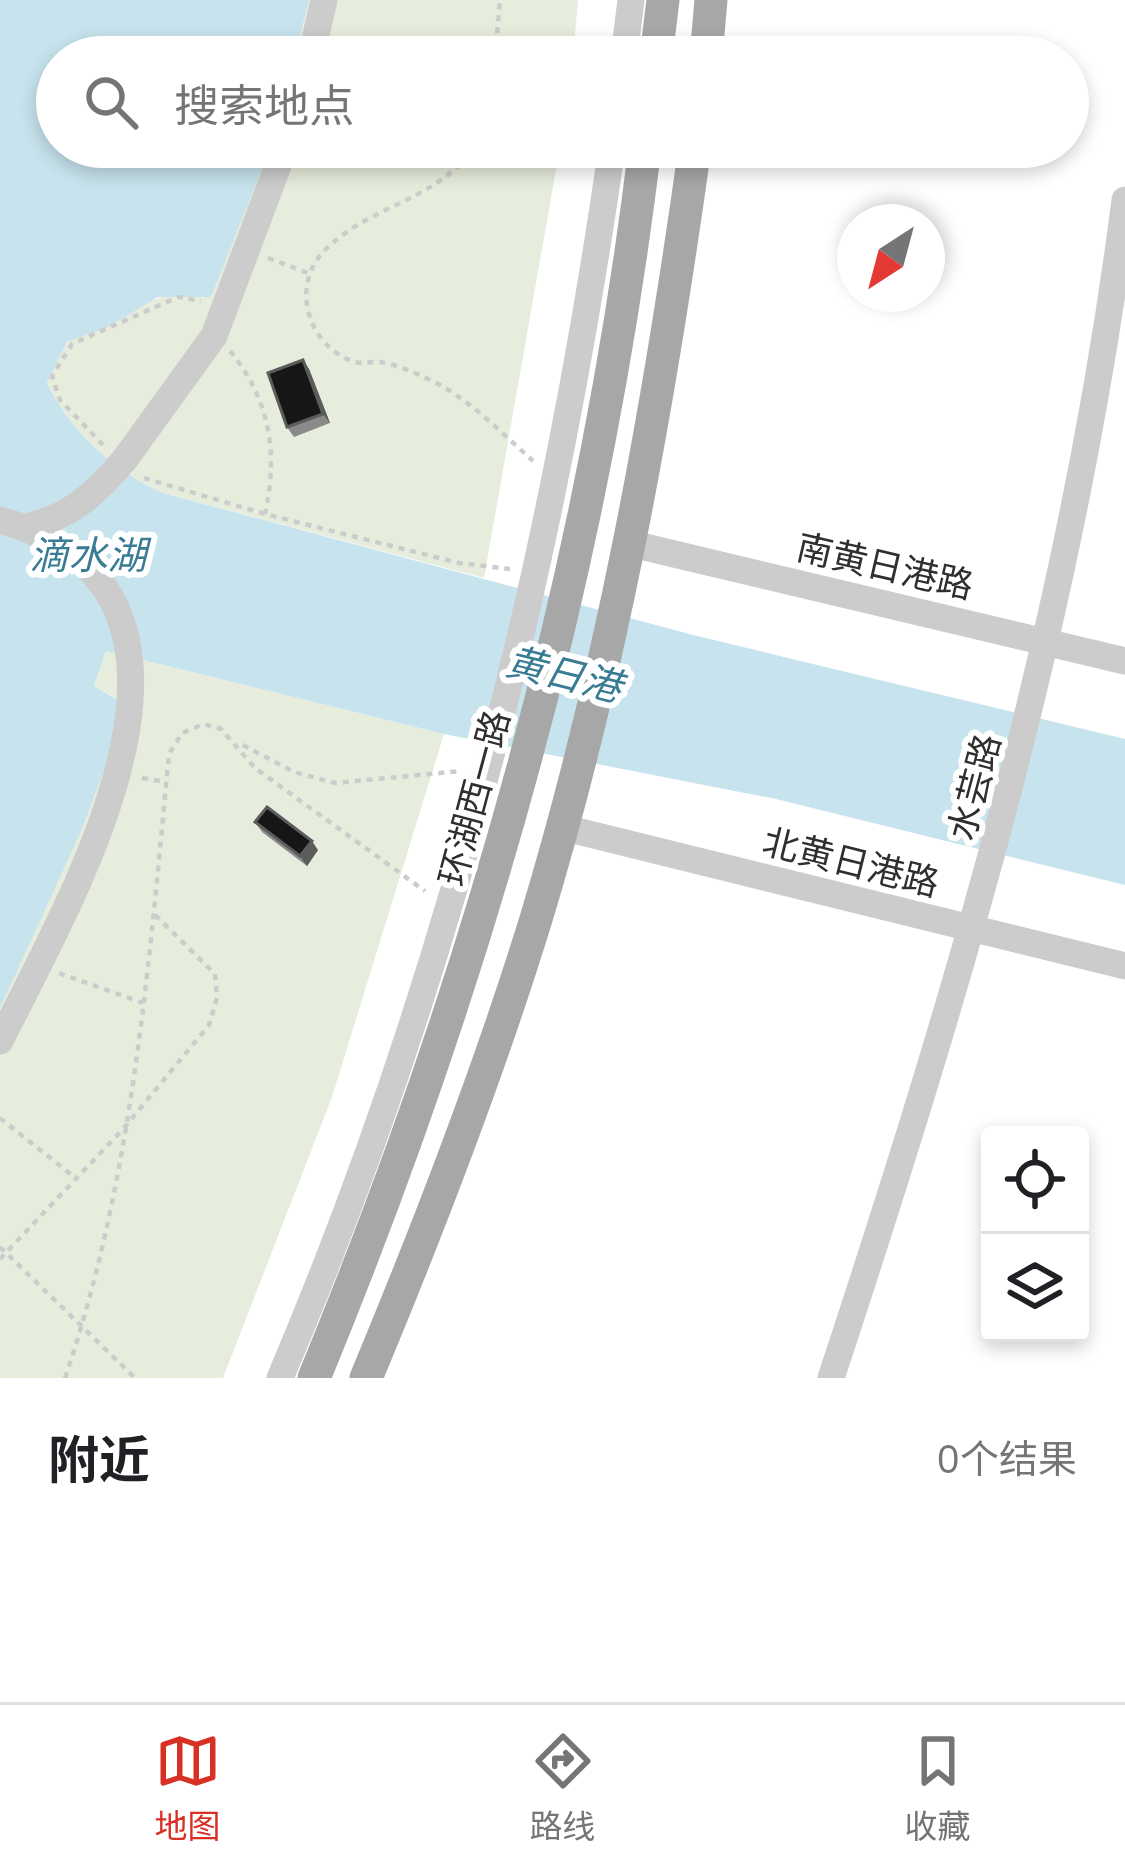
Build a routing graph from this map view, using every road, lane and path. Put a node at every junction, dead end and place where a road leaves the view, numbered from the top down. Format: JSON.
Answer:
{"nodes":[{"id":1,"x":323,"y":0,"type":"edge"},
{"id":2,"x":500,"y":0,"type":"edge"},
{"id":3,"x":631,"y":0,"type":"edge"},
{"id":4,"x":663,"y":0,"type":"edge"},
{"id":5,"x":711,"y":0,"type":"edge"},
{"id":6,"x":315,"y":36,"type":"edge"},
{"id":7,"x":497,"y":36,"type":"edge"},
{"id":8,"x":627,"y":36,"type":"edge"},
{"id":9,"x":659,"y":36,"type":"edge"},
{"id":10,"x":708,"y":36,"type":"edge"},
{"id":11,"x":278,"y":168,"type":"edge"},
{"id":12,"x":455,"y":168,"type":"edge"},
{"id":13,"x":609,"y":168,"type":"edge"},
{"id":14,"x":642,"y":168,"type":"edge"},
{"id":15,"x":692,"y":168,"type":"edge"},
{"id":16,"x":1125,"y":200,"type":"edge"},
{"id":17,"x":250,"y":251,"type":"junction"},
{"id":18,"x":308,"y":273,"type":"junction"},
{"id":19,"x":219,"y":324,"type":"junction"},
{"id":20,"x":533,"y":461,"type":"dead end"},
{"id":21,"x":127,"y":464,"type":"junction"},
{"id":22,"x":265,"y":514,"type":"junction"},
{"id":23,"x":13,"y":524,"type":"edge"},
{"id":24,"x":628,"y":543,"type":"junction"},
{"id":25,"x":522,"y":576,"type":"junction"},
{"id":26,"x":1049,"y":642,"type":"junction"},
{"id":27,"x":1125,"y":661,"type":"edge"},
{"id":28,"x":238,"y":743,"type":"junction"},
{"id":29,"x":510,"y":754,"type":"junction"},
{"id":30,"x":460,"y":771,"type":"dead end"},
{"id":31,"x":560,"y":827,"type":"junction"},
{"id":32,"x":425,"y":891,"type":"dead end"},
{"id":33,"x":153,"y":914,"type":"junction"},
{"id":34,"x":974,"y":929,"type":"junction"},
{"id":35,"x":37,"y":965,"type":"junction"},
{"id":36,"x":1125,"y":966,"type":"edge"},
{"id":37,"x":143,"y":1003,"type":"junction"},
{"id":38,"x":0,"y":1041,"type":"edge"},
{"id":39,"x":0,"y":1118,"type":"edge"},
{"id":40,"x":124,"y":1128,"type":"junction"},
{"id":41,"x":78,"y":1180,"type":"junction"},
{"id":42,"x":0,"y":1247,"type":"edge"},
{"id":43,"x":6,"y":1253,"type":"junction"},
{"id":44,"x":0,"y":1259,"type":"edge"},
{"id":45,"x":82,"y":1327,"type":"junction"},
{"id":46,"x":65,"y":1378,"type":"edge"},
{"id":47,"x":135,"y":1378,"type":"edge"},
{"id":48,"x":280,"y":1378,"type":"edge"},
{"id":49,"x":314,"y":1378,"type":"edge"},
{"id":50,"x":366,"y":1378,"type":"edge"},
{"id":51,"x":831,"y":1378,"type":"edge"}],
"edges":[{"from":1,"to":6,"type":"street"},
{"from":2,"to":7,"type":"path"},
{"from":3,"to":8,"type":"street"},
{"from":4,"to":9,"type":"main road"},
{"from":5,"to":10,"type":"main road"},
{"from":11,"to":17,"type":"street"},
{"from":12,"to":18,"type":"path"},
{"from":13,"to":25,"type":"street"},
{"from":14,"to":29,"type":"main road","name":"环湖西一路"},
{"from":15,"to":24,"type":"main road"},
{"from":16,"to":26,"type":"street","name":"水芸路"},
{"from":17,"to":18,"type":"path"},
{"from":17,"to":19,"type":"street"},
{"from":18,"to":20,"type":"path"},
{"from":19,"to":21,"type":"street"},
{"from":19,"to":21,"type":"path"},
{"from":19,"to":22,"type":"path"},
{"from":21,"to":22,"type":"path"},
{"from":21,"to":23,"type":"street","bridge":true},
{"from":22,"to":25,"type":"path"},
{"from":23,"to":35,"type":"street"},
{"from":24,"to":26,"type":"street","name":"南黄日港路"},
{"from":24,"to":31,"type":"main road"},
{"from":25,"to":29,"type":"street"},
{"from":26,"to":27,"type":"street","name":"南黄日港路"},
{"from":26,"to":34,"type":"street","name":"水芸路"},
{"from":28,"to":30,"type":"path"},
{"from":28,"to":32,"type":"path"},
{"from":28,"to":33,"type":"path"},
{"from":29,"to":48,"type":"street"},
{"from":29,"to":49,"type":"main road","name":"环湖西一路"},
{"from":31,"to":34,"type":"street","name":"北黄日港路"},
{"from":31,"to":50,"type":"main road"},
{"from":33,"to":37,"type":"path"},
{"from":33,"to":40,"type":"path"},
{"from":34,"to":36,"type":"street","name":"北黄日港路"},
{"from":34,"to":51,"type":"street","name":"水芸路"},
{"from":35,"to":37,"type":"path"},
{"from":35,"to":38,"type":"street"},
{"from":37,"to":40,"type":"path"},
{"from":39,"to":41,"type":"path"},
{"from":40,"to":41,"type":"path"},
{"from":40,"to":45,"type":"path"},
{"from":41,"to":43,"type":"path"},
{"from":42,"to":43,"type":"path"},
{"from":43,"to":44,"type":"path"},
{"from":43,"to":45,"type":"path"},
{"from":45,"to":46,"type":"path"},
{"from":45,"to":47,"type":"path"}]}
